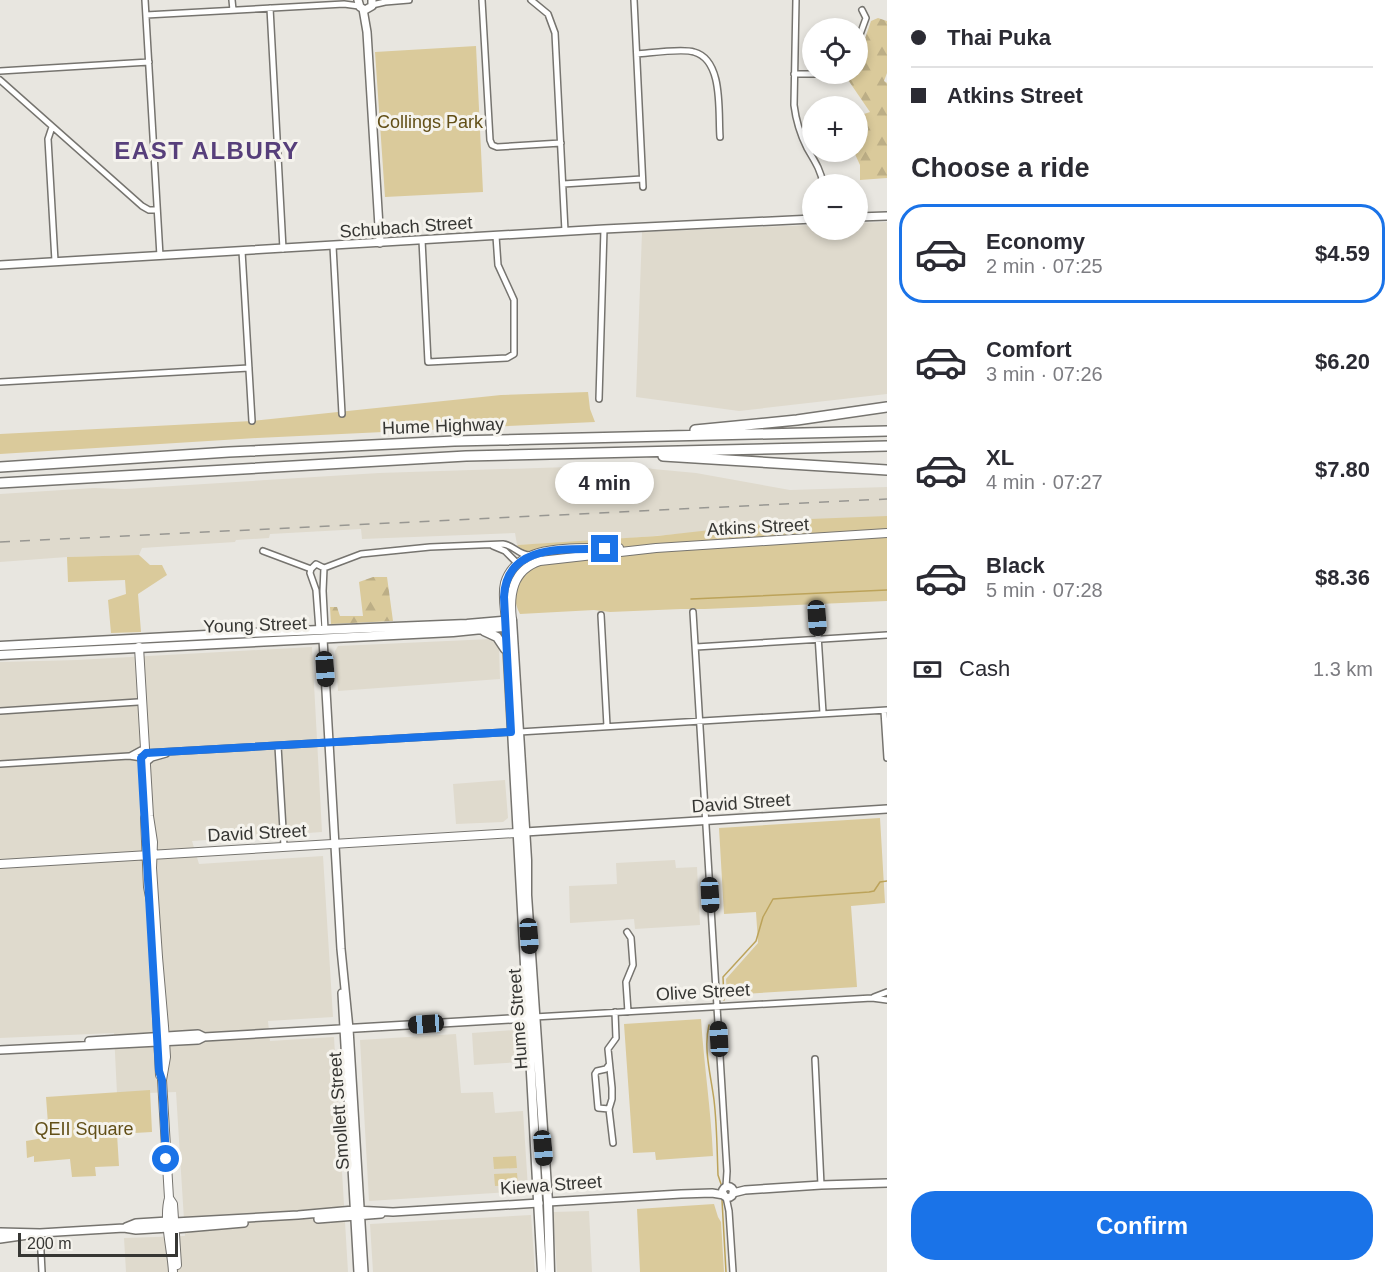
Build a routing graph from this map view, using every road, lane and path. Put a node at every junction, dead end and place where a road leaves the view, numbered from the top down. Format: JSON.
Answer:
{"nodes":[{"id":1,"x":145,"y":0,"type":"edge"},
{"id":2,"x":232,"y":0,"type":"edge"},
{"id":3,"x":409,"y":0,"type":"edge"},
{"id":4,"x":483,"y":0,"type":"edge"},
{"id":5,"x":531,"y":0,"type":"edge"},
{"id":6,"x":634,"y":0,"type":"edge"},
{"id":7,"x":796,"y":0,"type":"edge"},
{"id":8,"x":382,"y":1,"type":"edge"},
{"id":9,"x":364,"y":4,"type":"edge"},
{"id":10,"x":270,"y":8,"type":"junction"},
{"id":11,"x":233,"y":10,"type":"junction"},
{"id":12,"x":862,"y":10,"type":"dead end"},
{"id":13,"x":146,"y":15,"type":"junction"},
{"id":14,"x":874,"y":15,"type":"dead end"},
{"id":15,"x":866,"y":18,"type":"joint"},
{"id":16,"x":637,"y":54,"type":"junction"},
{"id":17,"x":148,"y":62,"type":"junction"},
{"id":18,"x":0,"y":71,"type":"edge"},
{"id":19,"x":794,"y":74,"type":"junction"},
{"id":20,"x":802,"y":74,"type":"edge"},
{"id":21,"x":1,"y":82,"type":"edge"},
{"id":22,"x":51,"y":127,"type":"junction"},
{"id":23,"x":720,"y":137,"type":"dead end"},
{"id":24,"x":561,"y":143,"type":"junction"},
{"id":25,"x":821,"y":174,"type":"edge"},
{"id":26,"x":642,"y":179,"type":"junction"},
{"id":27,"x":563,"y":184,"type":"junction"},
{"id":28,"x":642,"y":187,"type":"dead end"},
{"id":29,"x":157,"y":210,"type":"junction"},
{"id":30,"x":887,"y":216,"type":"edge"},
{"id":31,"x":868,"y":217,"type":"edge"},
{"id":32,"x":802,"y":220,"type":"edge"},
{"id":33,"x":604,"y":229,"type":"junction"},
{"id":34,"x":565,"y":231,"type":"junction"},
{"id":35,"x":496,"y":236,"type":"junction"},
{"id":36,"x":422,"y":240,"type":"junction"},
{"id":37,"x":380,"y":243,"type":"junction"},
{"id":38,"x":333,"y":246,"type":"junction"},
{"id":39,"x":283,"y":249,"type":"junction"},
{"id":40,"x":242,"y":251,"type":"junction"},
{"id":41,"x":160,"y":256,"type":"junction"},
{"id":42,"x":55,"y":261,"type":"junction"},
{"id":43,"x":0,"y":265,"type":"edge"},
{"id":44,"x":249,"y":368,"type":"junction"},
{"id":45,"x":0,"y":382,"type":"edge"},
{"id":46,"x":598,"y":399,"type":"dead end"},
{"id":47,"x":887,"y":407,"type":"edge"},
{"id":48,"x":342,"y":414,"type":"dead end"},
{"id":49,"x":252,"y":421,"type":"dead end"},
{"id":50,"x":887,"y":431,"type":"edge"},
{"id":51,"x":573,"y":439,"type":"junction"},
{"id":52,"x":887,"y":446,"type":"edge"},
{"id":53,"x":502,"y":455,"type":"junction"},
{"id":54,"x":0,"y":467,"type":"edge"},
{"id":55,"x":887,"y":470,"type":"edge"},
{"id":56,"x":0,"y":483,"type":"edge"},
{"id":57,"x":887,"y":535,"type":"edge"},
{"id":58,"x":489,"y":545,"type":"junction"},
{"id":59,"x":656,"y":548,"type":"junction"},
{"id":60,"x":263,"y":552,"type":"dead end"},
{"id":61,"x":538,"y":553,"type":"junction"},
{"id":62,"x":580,"y":557,"type":"junction"},
{"id":63,"x":517,"y":563,"type":"junction"},
{"id":64,"x":310,"y":568,"type":"junction"},
{"id":65,"x":324,"y":568,"type":"junction"},
{"id":66,"x":324,"y":577,"type":"junction"},
{"id":67,"x":312,"y":578,"type":"junction"},
{"id":68,"x":816,"y":604,"type":"dead end"},
{"id":69,"x":693,"y":612,"type":"dead end"},
{"id":70,"x":601,"y":615,"type":"dead end"},
{"id":71,"x":509,"y":623,"type":"junction"},
{"id":72,"x":477,"y":630,"type":"junction"},
{"id":73,"x":322,"y":633,"type":"junction"},
{"id":74,"x":887,"y":635,"type":"edge"},
{"id":75,"x":818,"y":639,"type":"junction"},
{"id":76,"x":136,"y":645,"type":"junction"},
{"id":77,"x":0,"y":646,"type":"edge"},
{"id":78,"x":696,"y":647,"type":"junction"},
{"id":79,"x":0,"y":655,"type":"edge"},
{"id":80,"x":508,"y":661,"type":"junction"},
{"id":81,"x":140,"y":702,"type":"junction"},
{"id":82,"x":0,"y":711,"type":"edge"},
{"id":83,"x":885,"y":711,"type":"edge"},
{"id":84,"x":823,"y":713,"type":"junction"},
{"id":85,"x":699,"y":721,"type":"junction"},
{"id":86,"x":607,"y":726,"type":"junction"},
{"id":87,"x":515,"y":732,"type":"junction"},
{"id":88,"x":330,"y":743,"type":"junction"},
{"id":89,"x":278,"y":746,"type":"junction"},
{"id":90,"x":168,"y":753,"type":"junction"},
{"id":91,"x":144,"y":756,"type":"junction"},
{"id":92,"x":887,"y":758,"type":"edge"},
{"id":93,"x":0,"y":764,"type":"edge"},
{"id":94,"x":887,"y":809,"type":"edge"},
{"id":95,"x":706,"y":820,"type":"junction"},
{"id":96,"x":521,"y":832,"type":"junction"},
{"id":97,"x":335,"y":844,"type":"junction"},
{"id":98,"x":284,"y":846,"type":"junction"},
{"id":99,"x":150,"y":855,"type":"junction"},
{"id":100,"x":0,"y":864,"type":"edge"},
{"id":101,"x":627,"y":932,"type":"dead end"},
{"id":102,"x":887,"y":992,"type":"edge"},
{"id":103,"x":872,"y":998,"type":"junction"},
{"id":104,"x":887,"y":1000,"type":"edge"},
{"id":105,"x":717,"y":1006,"type":"junction"},
{"id":106,"x":615,"y":1012,"type":"junction"},
{"id":107,"x":628,"y":1012,"type":"junction"},
{"id":108,"x":531,"y":1017,"type":"junction"},
{"id":109,"x":346,"y":1029,"type":"junction"},
{"id":110,"x":161,"y":1039,"type":"junction"},
{"id":111,"x":0,"y":1048,"type":"edge"},
{"id":112,"x":815,"y":1059,"type":"dead end"},
{"id":113,"x":609,"y":1065,"type":"junction"},
{"id":114,"x":609,"y":1109,"type":"junction"},
{"id":115,"x":613,"y":1143,"type":"dead end"},
{"id":116,"x":886,"y":1182,"type":"edge"},
{"id":117,"x":821,"y":1185,"type":"junction"},
{"id":118,"x":728,"y":1191,"type":"junction"},
{"id":119,"x":543,"y":1202,"type":"junction"},
{"id":120,"x":357,"y":1214,"type":"junction"},
{"id":121,"x":172,"y":1225,"type":"junction"},
{"id":122,"x":0,"y":1232,"type":"edge"},
{"id":123,"x":40,"y":1233,"type":"junction"},
{"id":124,"x":0,"y":1239,"type":"edge"},
{"id":125,"x":42,"y":1272,"type":"edge"},
{"id":126,"x":173,"y":1272,"type":"edge"},
{"id":127,"x":178,"y":1272,"type":"edge"},
{"id":128,"x":358,"y":1272,"type":"edge"},
{"id":129,"x":364,"y":1272,"type":"edge"},
{"id":130,"x":543,"y":1272,"type":"edge"},
{"id":131,"x":550,"y":1272,"type":"edge"},
{"id":132,"x":733,"y":1272,"type":"edge"}],
"edges":[{"from":1,"to":13,"type":"street"},
{"from":2,"to":11,"type":"street"},
{"from":3,"to":8,"type":"street"},
{"from":4,"to":24,"type":"street"},
{"from":5,"to":24,"type":"street"},
{"from":6,"to":16,"type":"street"},
{"from":7,"to":19,"type":"street"},
{"from":8,"to":9,"type":"street"},
{"from":9,"to":10,"type":"street"},
{"from":9,"to":37,"type":"street"},
{"from":10,"to":11,"type":"street"},
{"from":10,"to":39,"type":"street"},
{"from":11,"to":13,"type":"street"},
{"from":12,"to":15,"type":"street"},
{"from":13,"to":17,"type":"street"},
{"from":14,"to":15,"type":"street"},
{"from":16,"to":23,"type":"street"},
{"from":16,"to":26,"type":"street"},
{"from":17,"to":18,"type":"street"},
{"from":17,"to":29,"type":"street"},
{"from":19,"to":20,"type":"street"},
{"from":19,"to":25,"type":"street"},
{"from":21,"to":22,"type":"street"},
{"from":22,"to":29,"type":"street"},
{"from":22,"to":42,"type":"street"},
{"from":24,"to":27,"type":"street"},
{"from":26,"to":27,"type":"street"},
{"from":26,"to":28,"type":"street"},
{"from":27,"to":34,"type":"street"},
{"from":29,"to":41,"type":"street"},
{"from":30,"to":31,"type":"street"},
{"from":32,"to":33,"type":"street","name":"Schubach Street"},
{"from":33,"to":34,"type":"street","name":"Schubach Street"},
{"from":33,"to":46,"type":"street"},
{"from":34,"to":35,"type":"street","name":"Schubach Street"},
{"from":35,"to":36,"type":"street","name":"Schubach Street"},
{"from":35,"to":36,"type":"street"},
{"from":36,"to":37,"type":"street","name":"Schubach Street"},
{"from":37,"to":38,"type":"street","name":"Schubach Street"},
{"from":38,"to":39,"type":"street","name":"Schubach Street"},
{"from":38,"to":48,"type":"street"},
{"from":39,"to":40,"type":"street","name":"Schubach Street"},
{"from":40,"to":41,"type":"street","name":"Schubach Street"},
{"from":40,"to":44,"type":"street"},
{"from":41,"to":42,"type":"street","name":"Schubach Street"},
{"from":42,"to":43,"type":"street","name":"Schubach Street"},
{"from":44,"to":45,"type":"street"},
{"from":44,"to":49,"type":"street"},
{"from":47,"to":51,"type":"highway"},
{"from":50,"to":51,"type":"highway","name":"Hume Highway"},
{"from":51,"to":54,"type":"highway","name":"Hume Highway"},
{"from":52,"to":53,"type":"highway","name":"Hume Highway"},
{"from":53,"to":55,"type":"highway"},
{"from":53,"to":56,"type":"highway","name":"Hume Highway"},
{"from":57,"to":59,"type":"main road","name":"Atkins Street"},
{"from":58,"to":61,"type":"street"},
{"from":58,"to":63,"type":"street"},
{"from":58,"to":65,"type":"street"},
{"from":59,"to":61,"type":"main road","name":"Atkins Street"},
{"from":59,"to":62,"type":"main road","name":"Atkins Street"},
{"from":60,"to":64,"type":"street"},
{"from":61,"to":63,"type":"main road","name":"Atkins Street"},
{"from":62,"to":63,"type":"main road"},
{"from":62,"to":71,"type":"main road","name":"Atkins Street"},
{"from":63,"to":71,"type":"main road"},
{"from":64,"to":65,"type":"street"},
{"from":64,"to":67,"type":"street"},
{"from":65,"to":66,"type":"street"},
{"from":66,"to":67,"type":"street"},
{"from":66,"to":73,"type":"street"},
{"from":67,"to":73,"type":"street"},
{"from":68,"to":75,"type":"street"},
{"from":69,"to":78,"type":"street"},
{"from":70,"to":86,"type":"street"},
{"from":71,"to":72,"type":"main road","name":"Young Street"},
{"from":71,"to":73,"type":"main road","name":"Young Street"},
{"from":71,"to":80,"type":"main road","name":"Hume Street"},
{"from":71,"to":87,"type":"main road","name":"Hume Street"},
{"from":72,"to":73,"type":"main road","name":"Young Street"},
{"from":72,"to":80,"type":"main road"},
{"from":73,"to":76,"type":"main road","name":"Young Street"},
{"from":73,"to":88,"type":"street","name":"Smollett Street"},
{"from":74,"to":75,"type":"street"},
{"from":75,"to":78,"type":"street"},
{"from":75,"to":84,"type":"street"},
{"from":76,"to":77,"type":"main road","name":"Young Street"},
{"from":76,"to":79,"type":"main road","name":"Young Street"},
{"from":76,"to":81,"type":"main road"},
{"from":78,"to":85,"type":"street"},
{"from":80,"to":87,"type":"main road","name":"Hume Street"},
{"from":81,"to":82,"type":"street"},
{"from":81,"to":91,"type":"main road"},
{"from":83,"to":84,"type":"street"},
{"from":83,"to":92,"type":"street"},
{"from":84,"to":85,"type":"street"},
{"from":85,"to":86,"type":"street"},
{"from":85,"to":95,"type":"street"},
{"from":86,"to":87,"type":"street"},
{"from":87,"to":88,"type":"street"},
{"from":87,"to":96,"type":"main road","name":"Hume Street"},
{"from":88,"to":89,"type":"street"},
{"from":88,"to":97,"type":"street","name":"Smollett Street"},
{"from":89,"to":90,"type":"street"},
{"from":89,"to":98,"type":"street"},
{"from":90,"to":91,"type":"street"},
{"from":90,"to":91,"type":"street"},
{"from":91,"to":93,"type":"street"},
{"from":91,"to":99,"type":"main road"},
{"from":94,"to":95,"type":"street","name":"David Street"},
{"from":95,"to":96,"type":"street","name":"David Street"},
{"from":95,"to":105,"type":"street"},
{"from":96,"to":97,"type":"main road","name":"David Street"},
{"from":96,"to":108,"type":"main road","name":"Hume Street"},
{"from":97,"to":98,"type":"main road","name":"David Street"},
{"from":97,"to":109,"type":"street","name":"Smollett Street"},
{"from":98,"to":99,"type":"main road","name":"David Street"},
{"from":99,"to":100,"type":"main road","name":"David Street"},
{"from":99,"to":110,"type":"main road"},
{"from":101,"to":107,"type":"street"},
{"from":102,"to":103,"type":"street","name":"Olive Street"},
{"from":103,"to":104,"type":"street","name":"Olive Street"},
{"from":103,"to":105,"type":"street","name":"Olive Street"},
{"from":105,"to":107,"type":"street","name":"Olive Street"},
{"from":105,"to":118,"type":"street"},
{"from":106,"to":107,"type":"street","name":"Olive Street"},
{"from":106,"to":108,"type":"street","name":"Olive Street"},
{"from":106,"to":113,"type":"street"},
{"from":108,"to":109,"type":"street","name":"Olive Street"},
{"from":108,"to":119,"type":"main road","name":"Hume Street"},
{"from":109,"to":110,"type":"street","name":"Olive Street"},
{"from":109,"to":120,"type":"street","name":"Smollett Street"},
{"from":110,"to":111,"type":"street","name":"Olive Street"},
{"from":110,"to":121,"type":"main road"},
{"from":112,"to":117,"type":"street"},
{"from":113,"to":114,"type":"street"},
{"from":113,"to":114,"type":"street"},
{"from":114,"to":115,"type":"street"},
{"from":116,"to":117,"type":"street","name":"Kiewa Street"},
{"from":117,"to":118,"type":"street","name":"Kiewa Street"},
{"from":118,"to":119,"type":"street","name":"Kiewa Street"},
{"from":118,"to":132,"type":"street"},
{"from":119,"to":120,"type":"street","name":"Kiewa Street"},
{"from":119,"to":130,"type":"main road","name":"Hume Street"},
{"from":119,"to":131,"type":"main road","name":"Hume Street"},
{"from":120,"to":121,"type":"street","name":"Kiewa Street"},
{"from":120,"to":128,"type":"street","name":"Smollett Street"},
{"from":120,"to":129,"type":"street","name":"Smollett Street"},
{"from":121,"to":123,"type":"street","name":"Kiewa Street"},
{"from":121,"to":126,"type":"main road"},
{"from":121,"to":127,"type":"main road"},
{"from":122,"to":123,"type":"street","name":"Kiewa Street"},
{"from":123,"to":124,"type":"street","name":"Kiewa Street"},
{"from":123,"to":125,"type":"street"}]}
